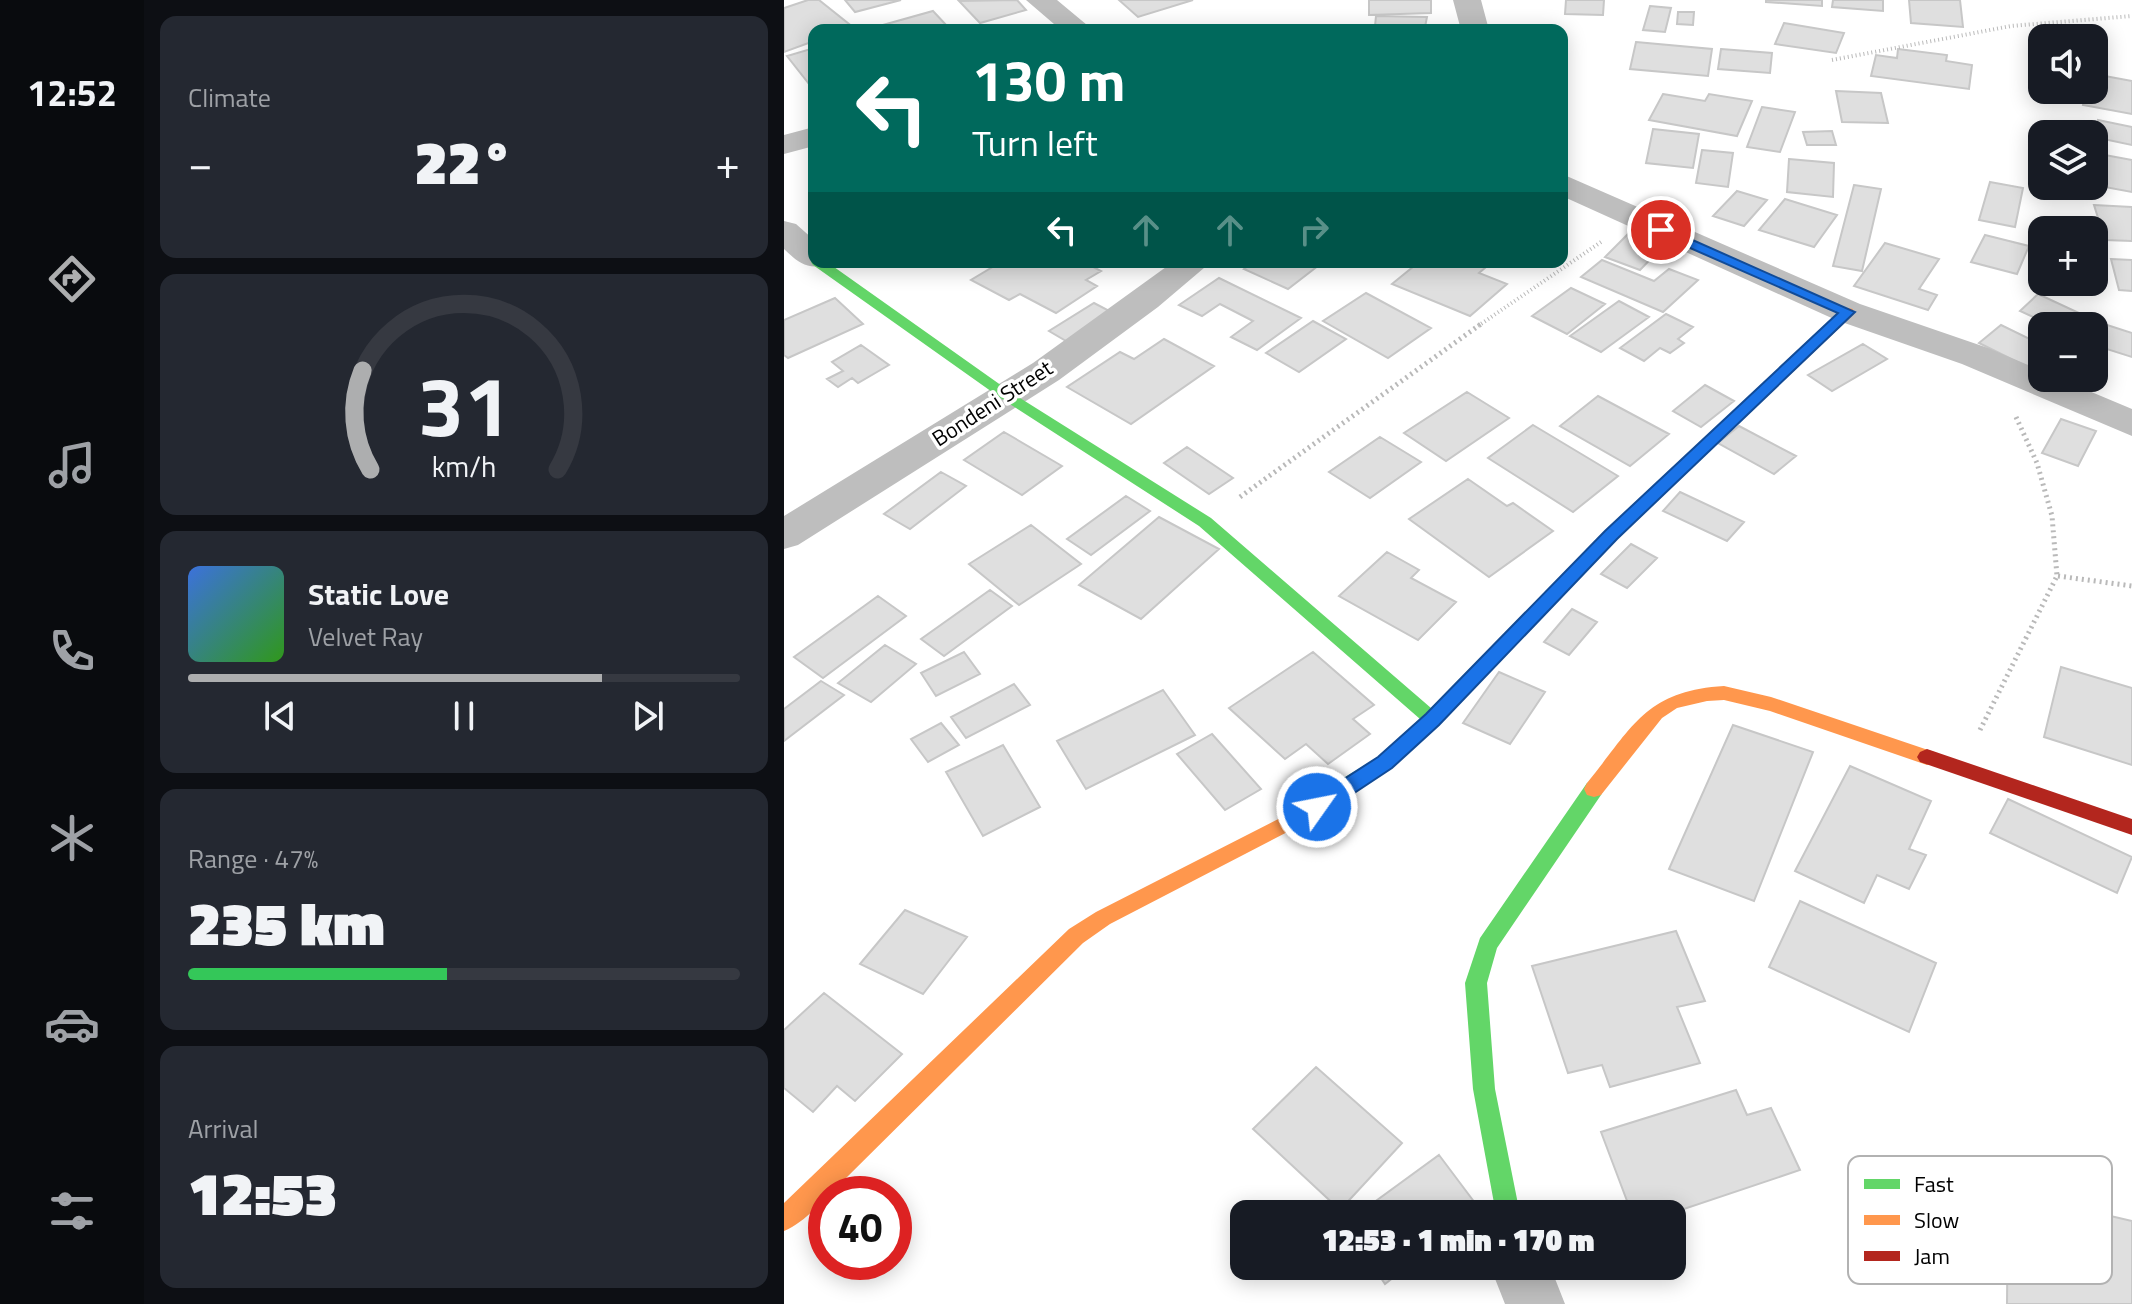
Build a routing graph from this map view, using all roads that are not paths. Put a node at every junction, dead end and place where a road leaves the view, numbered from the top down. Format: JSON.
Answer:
{"nodes":[{"id":1,"x":1040,"y":0,"type":"edge"},
{"id":2,"x":1467,"y":0,"type":"edge"},
{"id":3,"x":1071,"y":24,"type":"edge"},
{"id":4,"x":1473,"y":24,"type":"edge"},
{"id":5,"x":808,"y":138,"type":"edge"},
{"id":6,"x":784,"y":145,"type":"edge"},
{"id":7,"x":1568,"y":187,"type":"edge"},
{"id":8,"x":784,"y":231,"type":"edge"},
{"id":9,"x":808,"y":253,"type":"edge"},
{"id":10,"x":827,"y":268,"type":"edge"},
{"id":11,"x":1187,"y":268,"type":"edge"},
{"id":12,"x":1848,"y":312,"type":"junction"},
{"id":13,"x":1007,"y":396,"type":"junction"},
{"id":14,"x":2132,"y":424,"type":"edge"},
{"id":15,"x":784,"y":535,"type":"edge"},
{"id":16,"x":1432,"y":719,"type":"junction"},
{"id":17,"x":2132,"y":827,"type":"edge"},
{"id":18,"x":1505,"y":1200,"type":"edge"},
{"id":19,"x":784,"y":1219,"type":"edge"},
{"id":20,"x":1526,"y":1280,"type":"edge"},
{"id":21,"x":1535,"y":1304,"type":"edge"}],
"edges":[{"from":1,"to":3,"type":"street"},
{"from":2,"to":4,"type":"street"},
{"from":5,"to":6,"type":"street"},
{"from":7,"to":12,"type":"street"},
{"from":8,"to":9,"type":"street"},
{"from":10,"to":13,"type":"street"},
{"from":11,"to":13,"type":"street","name":"Bondeni Street"},
{"from":12,"to":14,"type":"street"},
{"from":12,"to":16,"type":"street"},
{"from":13,"to":15,"type":"street","name":"Bondeni Street"},
{"from":13,"to":16,"type":"street"},
{"from":16,"to":19,"type":"street"},
{"from":17,"to":18,"type":"street"},
{"from":20,"to":21,"type":"street"}]}
